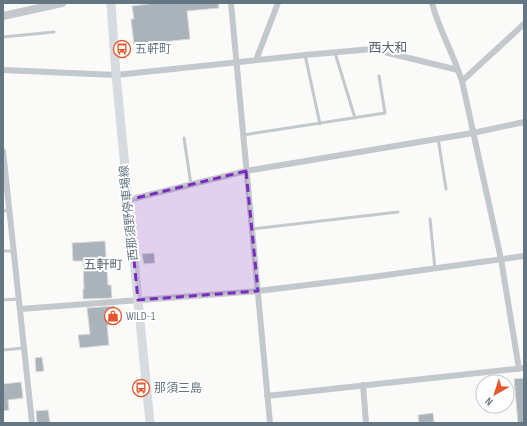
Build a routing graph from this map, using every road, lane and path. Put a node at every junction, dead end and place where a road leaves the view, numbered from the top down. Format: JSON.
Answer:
{"nodes":[{"id":1,"x":62,"y":3,"type":"edge"},
{"id":2,"x":111,"y":3,"type":"edge"},
{"id":3,"x":231,"y":3,"type":"edge"},
{"id":4,"x":278,"y":3,"type":"edge"},
{"id":5,"x":432,"y":3,"type":"edge"},
{"id":6,"x":43,"y":5,"type":"edge"},
{"id":7,"x":3,"y":16,"type":"edge"},
{"id":8,"x":524,"y":24,"type":"edge"},
{"id":9,"x":54,"y":32,"type":"dead end"},
{"id":10,"x":3,"y":37,"type":"edge"},
{"id":11,"x":335,"y":52,"type":"junction"},
{"id":12,"x":305,"y":55,"type":"junction"},
{"id":13,"x":256,"y":60,"type":"junction"},
{"id":14,"x":236,"y":63,"type":"junction"},
{"id":15,"x":3,"y":70,"type":"edge"},
{"id":16,"x":458,"y":70,"type":"junction"},
{"id":17,"x":116,"y":74,"type":"junction"},
{"id":18,"x":378,"y":76,"type":"dead end"},
{"id":19,"x":462,"y":81,"type":"junction"},
{"id":20,"x":355,"y":118,"type":"junction"},
{"id":21,"x":524,"y":122,"type":"edge"},
{"id":22,"x":320,"y":124,"type":"junction"},
{"id":23,"x":473,"y":133,"type":"junction"},
{"id":24,"x":243,"y":135,"type":"junction"},
{"id":25,"x":184,"y":138,"type":"dead end"},
{"id":26,"x":438,"y":138,"type":"junction"},
{"id":27,"x":3,"y":150,"type":"edge"},
{"id":28,"x":4,"y":164,"type":"edge"},
{"id":29,"x":246,"y":171,"type":"junction"},
{"id":30,"x":191,"y":185,"type":"junction"},
{"id":31,"x":446,"y":189,"type":"dead end"},
{"id":32,"x":128,"y":200,"type":"junction"},
{"id":33,"x":6,"y":211,"type":"edge"},
{"id":34,"x":398,"y":212,"type":"dead end"},
{"id":35,"x":430,"y":219,"type":"dead end"},
{"id":36,"x":252,"y":228,"type":"junction"},
{"id":37,"x":3,"y":251,"type":"edge"},
{"id":38,"x":14,"y":251,"type":"junction"},
{"id":39,"x":524,"y":256,"type":"edge"},
{"id":40,"x":501,"y":259,"type":"junction"},
{"id":41,"x":435,"y":268,"type":"junction"},
{"id":42,"x":258,"y":291,"type":"junction"},
{"id":43,"x":19,"y":299,"type":"junction"},
{"id":44,"x":3,"y":300,"type":"edge"},
{"id":45,"x":138,"y":300,"type":"junction"},
{"id":46,"x":20,"y":309,"type":"junction"},
{"id":47,"x":24,"y":348,"type":"junction"},
{"id":48,"x":3,"y":350,"type":"edge"},
{"id":49,"x":522,"y":369,"type":"edge"},
{"id":50,"x":362,"y":385,"type":"junction"},
{"id":51,"x":267,"y":396,"type":"junction"},
{"id":52,"x":32,"y":423,"type":"edge"},
{"id":53,"x":150,"y":423,"type":"edge"},
{"id":54,"x":270,"y":423,"type":"edge"},
{"id":55,"x":366,"y":423,"type":"edge"}],
"edges":[{"from":1,"to":6,"type":"street"},
{"from":2,"to":17,"type":"main road","name":"西那須野停車場線"},
{"from":3,"to":14,"type":"street"},
{"from":4,"to":13,"type":"street"},
{"from":5,"to":16,"type":"street"},
{"from":6,"to":7,"type":"street"},
{"from":8,"to":19,"type":"street"},
{"from":9,"to":10,"type":"lane"},
{"from":11,"to":12,"type":"street"},
{"from":11,"to":16,"type":"street"},
{"from":11,"to":20,"type":"lane"},
{"from":12,"to":13,"type":"street"},
{"from":12,"to":22,"type":"lane"},
{"from":13,"to":14,"type":"street"},
{"from":14,"to":17,"type":"street"},
{"from":14,"to":24,"type":"street"},
{"from":15,"to":17,"type":"street"},
{"from":16,"to":19,"type":"street"},
{"from":17,"to":32,"type":"main road","name":"西那須野停車場線"},
{"from":18,"to":20,"type":"lane"},
{"from":19,"to":23,"type":"street"},
{"from":20,"to":22,"type":"lane"},
{"from":21,"to":23,"type":"street"},
{"from":22,"to":24,"type":"lane"},
{"from":23,"to":26,"type":"street"},
{"from":23,"to":40,"type":"street"},
{"from":24,"to":29,"type":"street"},
{"from":25,"to":30,"type":"lane"},
{"from":26,"to":29,"type":"street"},
{"from":26,"to":31,"type":"lane"},
{"from":27,"to":28,"type":"street"},
{"from":28,"to":33,"type":"street"},
{"from":29,"to":30,"type":"street"},
{"from":29,"to":36,"type":"street"},
{"from":30,"to":32,"type":"street"},
{"from":32,"to":45,"type":"main road","name":"西那須野停車場線"},
{"from":33,"to":38,"type":"street"},
{"from":34,"to":36,"type":"lane"},
{"from":35,"to":41,"type":"lane"},
{"from":36,"to":42,"type":"street"},
{"from":37,"to":38,"type":"lane"},
{"from":38,"to":43,"type":"street"},
{"from":39,"to":40,"type":"street"},
{"from":40,"to":41,"type":"street"},
{"from":40,"to":49,"type":"street"},
{"from":41,"to":42,"type":"street"},
{"from":42,"to":45,"type":"street"},
{"from":42,"to":51,"type":"street"},
{"from":43,"to":44,"type":"lane"},
{"from":43,"to":46,"type":"street"},
{"from":45,"to":46,"type":"street"},
{"from":45,"to":53,"type":"main road","name":"西那須野停車場線"},
{"from":46,"to":47,"type":"street"},
{"from":47,"to":48,"type":"lane"},
{"from":47,"to":52,"type":"street"},
{"from":49,"to":50,"type":"street"},
{"from":50,"to":51,"type":"street"},
{"from":50,"to":55,"type":"street"},
{"from":51,"to":54,"type":"street"}]}
